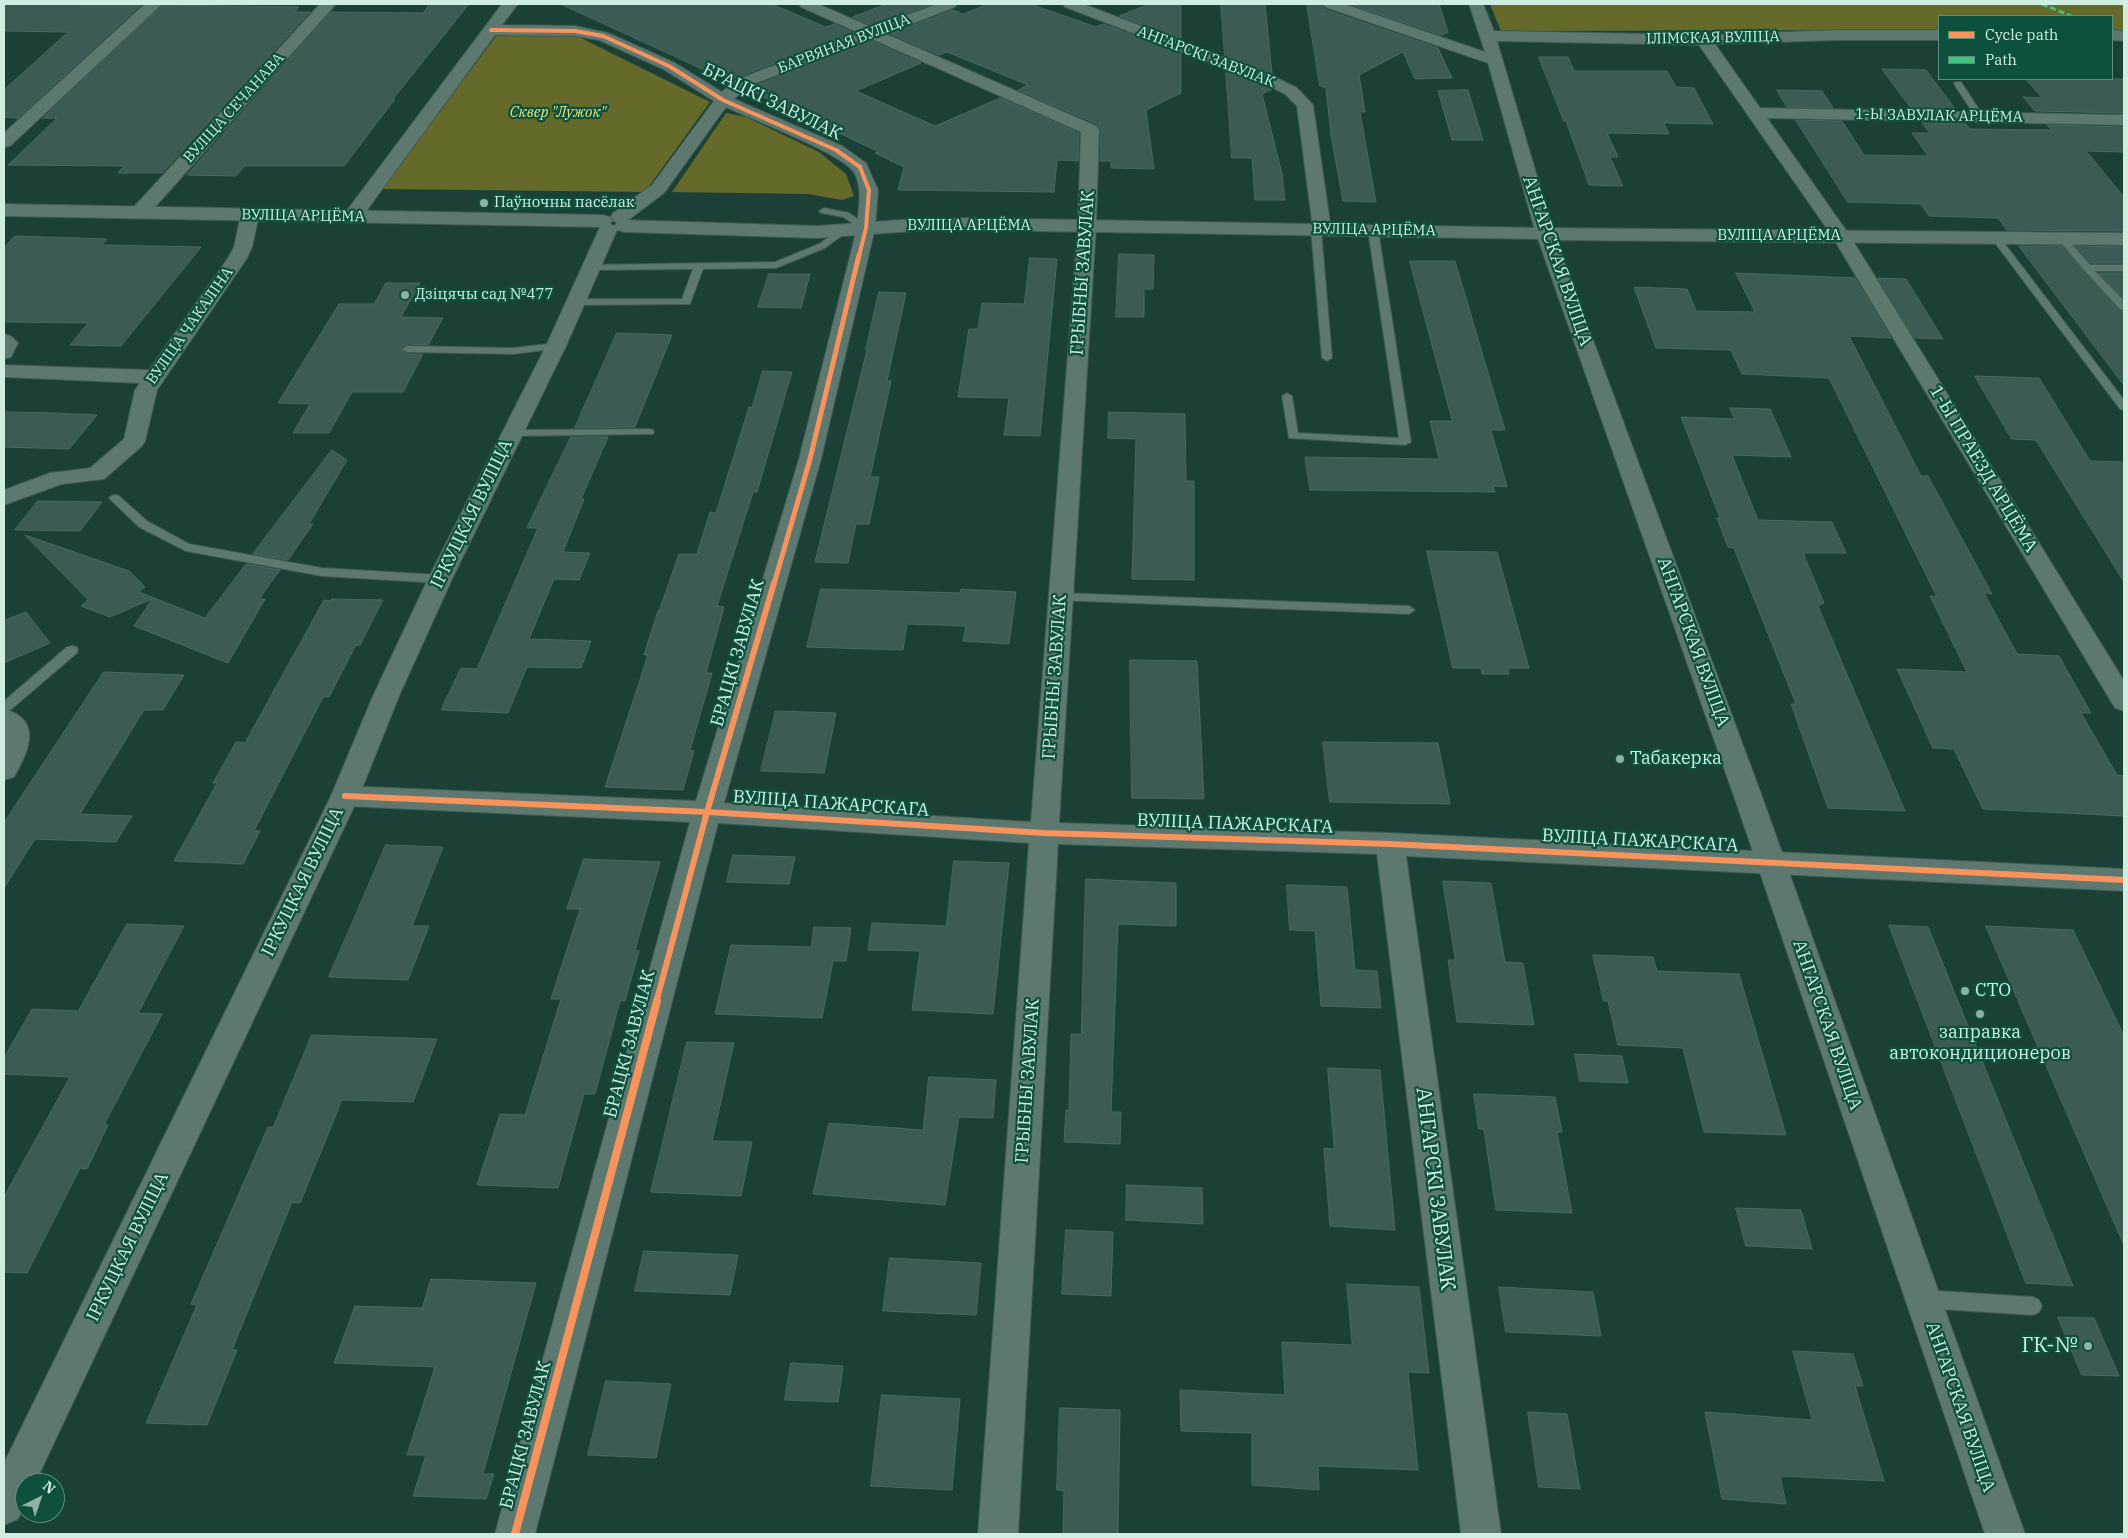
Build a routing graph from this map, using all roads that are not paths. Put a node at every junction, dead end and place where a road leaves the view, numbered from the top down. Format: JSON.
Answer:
{"nodes":[{"id":1,"x":154,"y":4,"type":"edge"},
{"id":2,"x":328,"y":4,"type":"edge"},
{"id":3,"x":510,"y":4,"type":"edge"},
{"id":4,"x":806,"y":4,"type":"edge"},
{"id":5,"x":950,"y":4,"type":"edge"},
{"id":6,"x":1070,"y":4,"type":"edge"},
{"id":7,"x":1330,"y":4,"type":"edge"},
{"id":8,"x":1476,"y":4,"type":"edge"},
{"id":9,"x":491,"y":30,"type":"junction"},
{"id":10,"x":872,"y":33,"type":"junction"},
{"id":11,"x":1938,"y":35,"type":"edge"},
{"id":12,"x":1488,"y":36,"type":"junction"},
{"id":13,"x":1704,"y":40,"type":"junction"},
{"id":14,"x":1494,"y":60,"type":"junction"},
{"id":15,"x":1958,"y":84,"type":"dead end"},
{"id":16,"x":723,"y":100,"type":"junction"},
{"id":17,"x":1754,"y":113,"type":"junction"},
{"id":18,"x":1980,"y":117,"type":"junction"},
{"id":19,"x":2124,"y":120,"type":"edge"},
{"id":20,"x":4,"y":142,"type":"edge"},
{"id":21,"x":4,"y":210,"type":"edge"},
{"id":22,"x":824,"y":211,"type":"dead end"},
{"id":23,"x":140,"y":212,"type":"junction"},
{"id":24,"x":250,"y":215,"type":"junction"},
{"id":25,"x":352,"y":217,"type":"junction"},
{"id":26,"x":614,"y":223,"type":"junction"},
{"id":27,"x":1087,"y":226,"type":"junction"},
{"id":28,"x":866,"y":228,"type":"junction"},
{"id":29,"x":1319,"y":229,"type":"junction"},
{"id":30,"x":1373,"y":230,"type":"junction"},
{"id":31,"x":841,"y":232,"type":"junction"},
{"id":32,"x":1545,"y":234,"type":"junction"},
{"id":33,"x":1841,"y":236,"type":"junction"},
{"id":34,"x":1995,"y":237,"type":"junction"},
{"id":35,"x":2062,"y":238,"type":"junction"},
{"id":36,"x":2124,"y":239,"type":"edge"},
{"id":37,"x":699,"y":266,"type":"junction"},
{"id":38,"x":590,"y":267,"type":"junction"},
{"id":39,"x":2087,"y":268,"type":"junction"},
{"id":40,"x":2124,"y":268,"type":"edge"},
{"id":41,"x":575,"y":302,"type":"junction"},
{"id":42,"x":2124,"y":307,"type":"edge"},
{"id":43,"x":4,"y":340,"type":"edge"},
{"id":44,"x":556,"y":346,"type":"junction"},
{"id":45,"x":407,"y":349,"type":"dead end"},
{"id":46,"x":4,"y":353,"type":"edge"},
{"id":47,"x":1327,"y":358,"type":"dead end"},
{"id":48,"x":4,"y":371,"type":"edge"},
{"id":49,"x":154,"y":377,"type":"junction"},
{"id":50,"x":1287,"y":396,"type":"dead end"},
{"id":51,"x":2124,"y":407,"type":"edge"},
{"id":52,"x":649,"y":432,"type":"dead end"},
{"id":53,"x":512,"y":433,"type":"junction"},
{"id":54,"x":4,"y":498,"type":"edge"},
{"id":55,"x":116,"y":498,"type":"dead end"},
{"id":56,"x":440,"y":578,"type":"junction"},
{"id":57,"x":1061,"y":598,"type":"junction"},
{"id":58,"x":1409,"y":610,"type":"dead end"},
{"id":59,"x":72,"y":650,"type":"dead end"},
{"id":60,"x":2124,"y":702,"type":"edge"},
{"id":61,"x":4,"y":708,"type":"edge"},
{"id":62,"x":4,"y":718,"type":"edge"},
{"id":63,"x":4,"y":770,"type":"edge"},
{"id":64,"x":345,"y":796,"type":"junction"},
{"id":65,"x":706,"y":812,"type":"junction"},
{"id":66,"x":1044,"y":833,"type":"junction"},
{"id":67,"x":1390,"y":844,"type":"junction"},
{"id":68,"x":1770,"y":864,"type":"junction"},
{"id":69,"x":2124,"y":880,"type":"edge"},
{"id":70,"x":1923,"y":1299,"type":"junction"},
{"id":71,"x":2033,"y":1306,"type":"dead end"},
{"id":72,"x":4,"y":1505,"type":"edge"},
{"id":73,"x":515,"y":1534,"type":"edge"},
{"id":74,"x":998,"y":1534,"type":"edge"},
{"id":75,"x":1481,"y":1534,"type":"edge"},
{"id":76,"x":2005,"y":1534,"type":"edge"}],
"edges":[{"from":1,"to":20,"type":"street"},
{"from":2,"to":23,"type":"street","name":"ВУЛІЦА СЕЧАНАВА"},
{"from":3,"to":9,"type":"street"},
{"from":4,"to":10,"type":"street","name":"ГРЫБНЫ ЗАВУЛАК"},
{"from":5,"to":10,"type":"street","name":"БАРВЯНАЯ ВУЛІЦА"},
{"from":6,"to":29,"type":"street","name":"АНГАРСКІ ЗАВУЛАК"},
{"from":7,"to":14,"type":"street"},
{"from":8,"to":12,"type":"street","name":"АНГАРСКАЯ ВУЛІЦА"},
{"from":9,"to":16,"type":"street","name":"БРАЦКІ ЗАВУЛАК"},
{"from":9,"to":25,"type":"street"},
{"from":10,"to":16,"type":"street","name":"БАРВЯНАЯ ВУЛІЦА"},
{"from":10,"to":27,"type":"street","name":"ГРЫБНЫ ЗАВУЛАК"},
{"from":11,"to":13,"type":"street","name":"ІЛІМСКАЯ ВУЛІЦА"},
{"from":12,"to":13,"type":"street","name":"ІЛІМСКАЯ ВУЛІЦА"},
{"from":12,"to":14,"type":"street","name":"АНГАРСКАЯ ВУЛІЦА"},
{"from":13,"to":17,"type":"street"},
{"from":14,"to":32,"type":"street","name":"АНГАРСКАЯ ВУЛІЦА"},
{"from":15,"to":18,"type":"lane"},
{"from":16,"to":26,"type":"street","name":"БАРВЯНАЯ ВУЛІЦА"},
{"from":16,"to":28,"type":"street","name":"БРАЦКІ ЗАВУЛАК"},
{"from":17,"to":18,"type":"street","name":"1-Ы ЗАВУЛАК АРЦЁМА"},
{"from":17,"to":33,"type":"street"},
{"from":18,"to":19,"type":"street","name":"1-Ы ЗАВУЛАК АРЦЁМА"},
{"from":21,"to":23,"type":"street","name":"ВУЛІЦА АРЦЁМА"},
{"from":22,"to":28,"type":"lane"},
{"from":23,"to":24,"type":"street","name":"ВУЛІЦА АРЦЁМА"},
{"from":24,"to":25,"type":"street","name":"ВУЛІЦА АРЦЁМА"},
{"from":24,"to":49,"type":"street","name":"ВУЛІЦА ЧАКАЛІНА"},
{"from":25,"to":26,"type":"street","name":"ВУЛІЦА АРЦЁМА"},
{"from":26,"to":31,"type":"street","name":"ВУЛІЦА АРЦЁМА"},
{"from":26,"to":38,"type":"street","name":"ІРКУЦКАЯ ВУЛІЦА"},
{"from":27,"to":28,"type":"street","name":"ВУЛІЦА АРЦЁМА"},
{"from":27,"to":29,"type":"street","name":"ВУЛІЦА АРЦЁМА"},
{"from":27,"to":57,"type":"street","name":"ГРЫБНЫ ЗАВУЛАК"},
{"from":28,"to":31,"type":"street","name":"ВУЛІЦА АРЦЁМА"},
{"from":28,"to":65,"type":"street","name":"БРАЦКІ ЗАВУЛАК"},
{"from":29,"to":30,"type":"street","name":"ВУЛІЦА АРЦЁМА"},
{"from":29,"to":47,"type":"lane"},
{"from":30,"to":32,"type":"street","name":"ВУЛІЦА АРЦЁМА"},
{"from":30,"to":50,"type":"lane"},
{"from":31,"to":37,"type":"lane"},
{"from":32,"to":33,"type":"street","name":"ВУЛІЦА АРЦЁМА"},
{"from":32,"to":68,"type":"street","name":"АНГАРСКАЯ ВУЛІЦА"},
{"from":33,"to":34,"type":"street","name":"ВУЛІЦА АРЦЁМА"},
{"from":33,"to":60,"type":"street","name":"1-Ы ПРАЕЗД АРЦЁМА"},
{"from":34,"to":35,"type":"street","name":"ВУЛІЦА АРЦЁМА"},
{"from":34,"to":51,"type":"lane"},
{"from":35,"to":36,"type":"street","name":"ВУЛІЦА АРЦЁМА"},
{"from":35,"to":39,"type":"lane"},
{"from":37,"to":38,"type":"lane"},
{"from":37,"to":41,"type":"lane"},
{"from":38,"to":41,"type":"street","name":"ІРКУЦКАЯ ВУЛІЦА"},
{"from":39,"to":40,"type":"lane"},
{"from":39,"to":42,"type":"lane"},
{"from":41,"to":44,"type":"street","name":"ІРКУЦКАЯ ВУЛІЦА"},
{"from":43,"to":46,"type":"street"},
{"from":44,"to":45,"type":"lane"},
{"from":44,"to":53,"type":"street","name":"ІРКУЦКАЯ ВУЛІЦА"},
{"from":48,"to":49,"type":"street"},
{"from":49,"to":54,"type":"street","name":"ВУЛІЦА ЧАКАЛІНА"},
{"from":52,"to":53,"type":"lane"},
{"from":53,"to":56,"type":"street","name":"ІРКУЦКАЯ ВУЛІЦА"},
{"from":55,"to":56,"type":"lane"},
{"from":56,"to":64,"type":"street","name":"ІРКУЦКАЯ ВУЛІЦА"},
{"from":57,"to":58,"type":"lane"},
{"from":57,"to":66,"type":"street","name":"ГРЫБНЫ ЗАВУЛАК"},
{"from":59,"to":61,"type":"lane"},
{"from":62,"to":63,"type":"street"},
{"from":64,"to":65,"type":"street","name":"ВУЛІЦА ПАЖАРСКАГА"},
{"from":64,"to":72,"type":"street","name":"ІРКУЦКАЯ ВУЛІЦА"},
{"from":65,"to":66,"type":"street","name":"ВУЛІЦА ПАЖАРСКАГА"},
{"from":65,"to":73,"type":"street","name":"БРАЦКІ ЗАВУЛАК"},
{"from":66,"to":67,"type":"street","name":"ВУЛІЦА ПАЖАРСКАГА"},
{"from":66,"to":74,"type":"street","name":"ГРЫБНЫ ЗАВУЛАК"},
{"from":67,"to":68,"type":"street","name":"ВУЛІЦА ПАЖАРСКАГА"},
{"from":67,"to":75,"type":"street","name":"АНГАРСКІ ЗАВУЛАК"},
{"from":68,"to":69,"type":"street","name":"ВУЛІЦА ПАЖАРСКАГА"},
{"from":68,"to":70,"type":"street","name":"АНГАРСКАЯ ВУЛІЦА"},
{"from":70,"to":71,"type":"lane"},
{"from":70,"to":76,"type":"street","name":"АНГАРСКАЯ ВУЛІЦА"}]}
